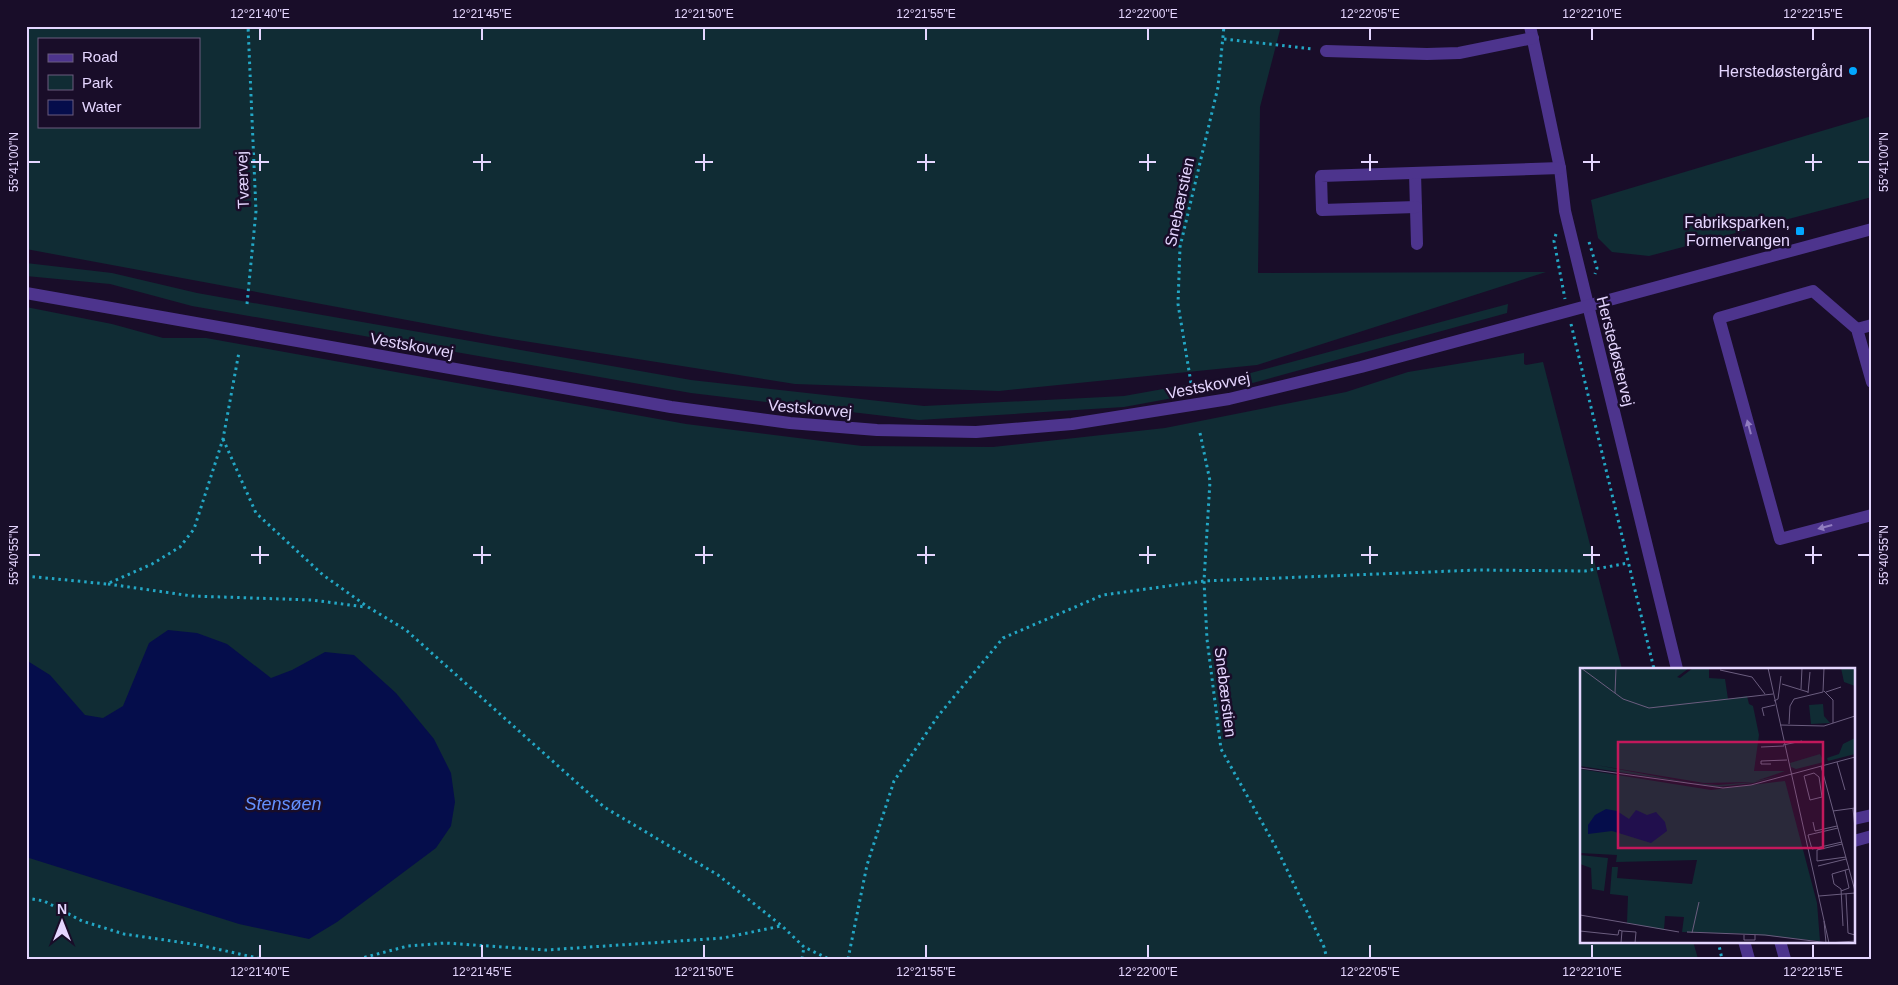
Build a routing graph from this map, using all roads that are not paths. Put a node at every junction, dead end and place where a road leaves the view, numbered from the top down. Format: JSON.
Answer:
{"nodes":[{"id":1,"x":1533,"y":30,"type":"edge"},
{"id":2,"x":1326,"y":51,"type":"road end"},
{"id":3,"x":1560,"y":168,"type":"junction"},
{"id":4,"x":1415,"y":173,"type":"junction"},
{"id":5,"x":1416,"y":207,"type":"junction"},
{"id":6,"x":1872,"y":229,"type":"edge"},
{"id":7,"x":1417,"y":244,"type":"dead end"},
{"id":8,"x":26,"y":293,"type":"edge"},
{"id":9,"x":1588,"y":306,"type":"junction"},
{"id":10,"x":1872,"y":324,"type":"edge"},
{"id":11,"x":1858,"y":329,"type":"junction"},
{"id":12,"x":1872,"y":382,"type":"edge"},
{"id":13,"x":1872,"y":515,"type":"edge"},
{"id":14,"x":1677,"y":668,"type":"edge"},
{"id":15,"x":1872,"y":815,"type":"edge"},
{"id":16,"x":1856,"y":819,"type":"edge"},
{"id":17,"x":1872,"y":836,"type":"edge"},
{"id":18,"x":1856,"y":840,"type":"edge"},
{"id":19,"x":1744,"y":942,"type":"edge"},
{"id":20,"x":1780,"y":942,"type":"edge"},
{"id":21,"x":1749,"y":959,"type":"edge"},
{"id":22,"x":1785,"y":959,"type":"edge"}],
"edges":[{"from":1,"to":2,"type":"street","name":"Herstedøstervej"},
{"from":1,"to":3,"type":"street","name":"Herstedøstervej"},
{"from":3,"to":4,"type":"street"},
{"from":3,"to":9,"type":"street","name":"Herstedøstervej"},
{"from":4,"to":5,"type":"street"},
{"from":4,"to":5,"type":"street"},
{"from":5,"to":7,"type":"street"},
{"from":6,"to":9,"type":"street","name":"Vestskovvej"},
{"from":8,"to":9,"type":"street","name":"Vestskovvej"},
{"from":9,"to":14,"type":"street","name":"Herstedøstervej"},
{"from":10,"to":11,"type":"street"},
{"from":11,"to":12,"type":"street"},
{"from":13,"to":11,"type":"street","one_way":true},
{"from":15,"to":16,"type":"street"},
{"from":17,"to":18,"type":"street"},
{"from":19,"to":21,"type":"street"},
{"from":20,"to":22,"type":"street"}]}
